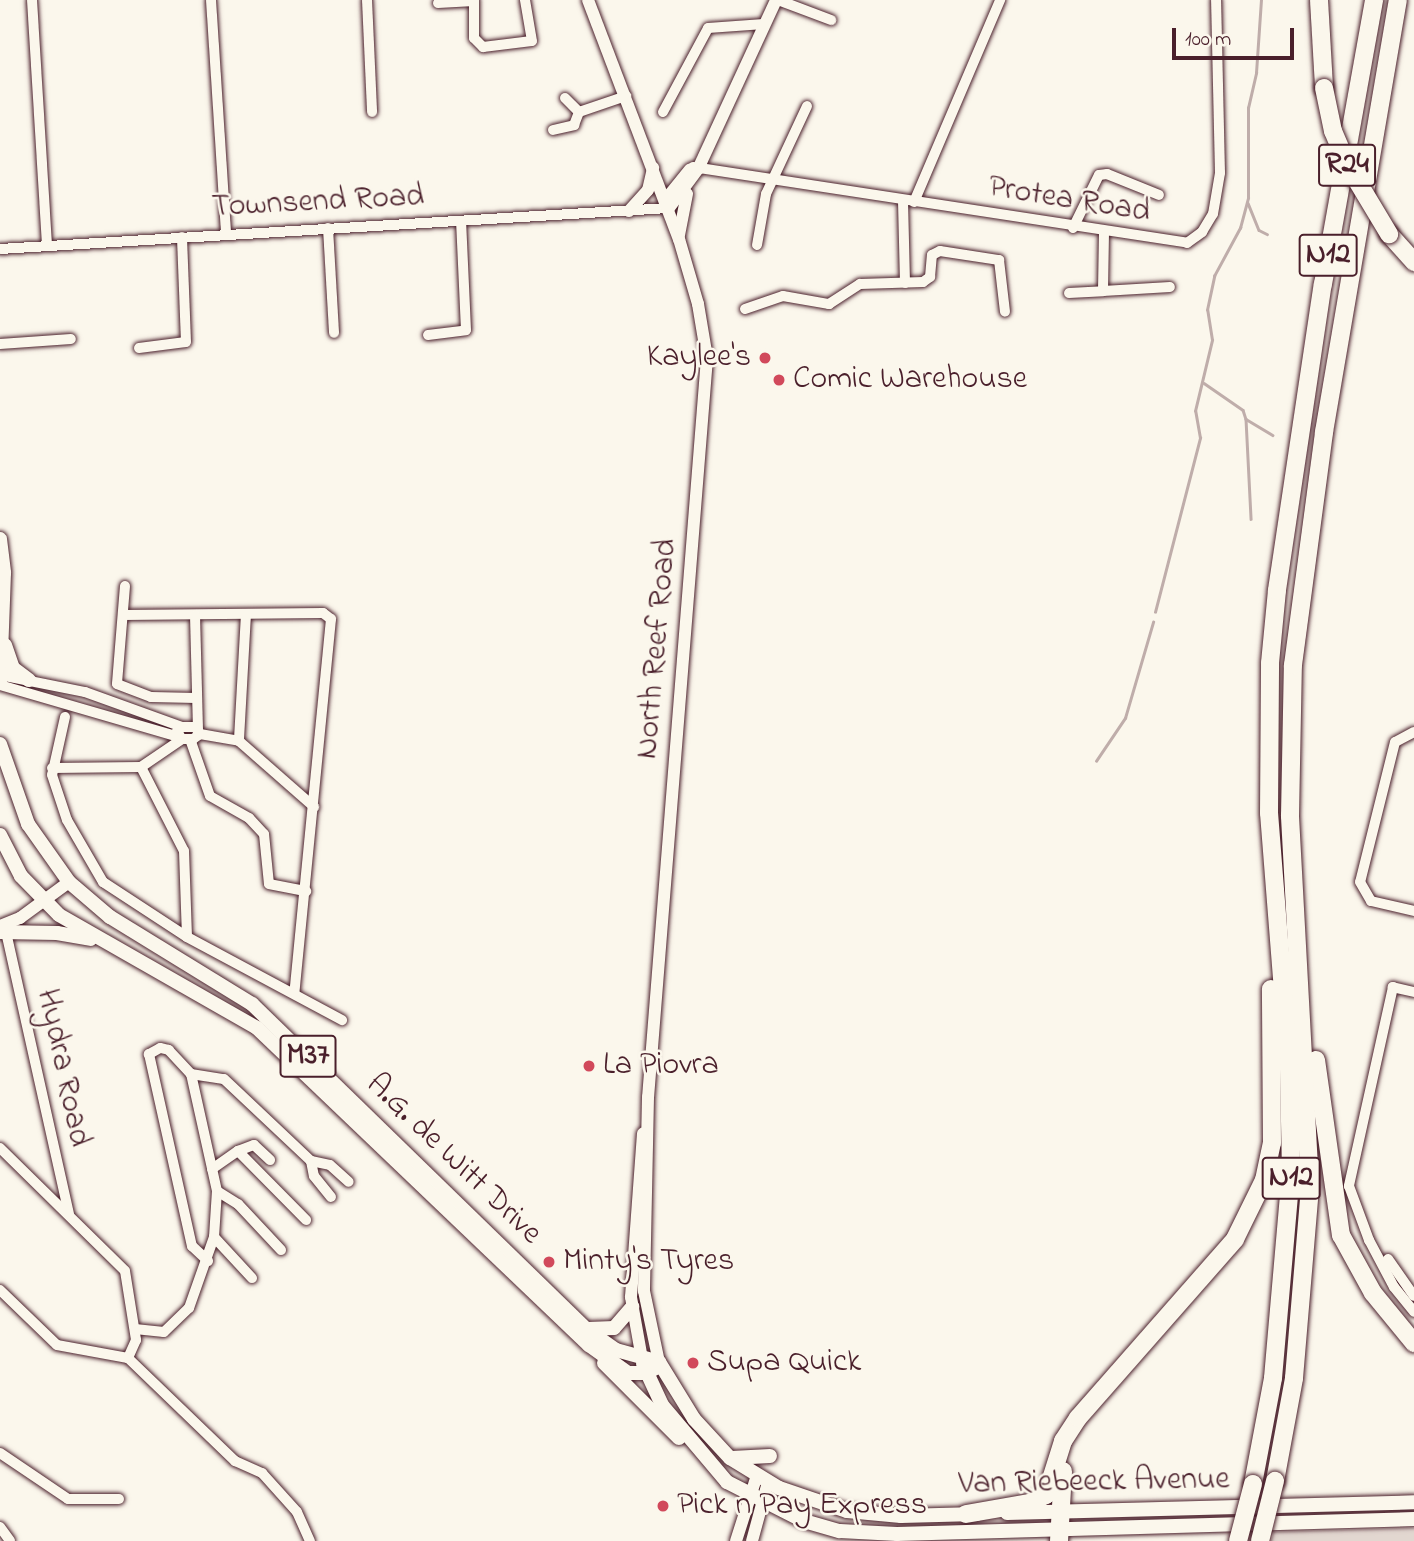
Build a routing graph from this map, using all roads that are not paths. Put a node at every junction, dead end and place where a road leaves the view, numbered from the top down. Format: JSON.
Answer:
{"nodes":[{"id":1,"x":32,"y":0,"type":"edge"},
{"id":2,"x":211,"y":0,"type":"edge"},
{"id":3,"x":367,"y":0,"type":"edge"},
{"id":4,"x":525,"y":0,"type":"edge"},
{"id":5,"x":588,"y":0,"type":"edge"},
{"id":6,"x":777,"y":0,"type":"edge"},
{"id":7,"x":1000,"y":0,"type":"edge"},
{"id":8,"x":1216,"y":0,"type":"edge"},
{"id":9,"x":1319,"y":0,"type":"edge"},
{"id":10,"x":1374,"y":0,"type":"edge"},
{"id":11,"x":1398,"y":0,"type":"edge"},
{"id":12,"x":474,"y":1,"type":"edge"},
{"id":13,"x":438,"y":3,"type":"dead end"},
{"id":14,"x":831,"y":20,"type":"dead end"},
{"id":15,"x":764,"y":24,"type":"junction"},
{"id":16,"x":626,"y":96,"type":"junction"},
{"id":17,"x":565,"y":98,"type":"dead end"},
{"id":18,"x":807,"y":106,"type":"dead end"},
{"id":19,"x":372,"y":112,"type":"dead end"},
{"id":20,"x":579,"y":112,"type":"junction"},
{"id":21,"x":663,"y":112,"type":"dead end"},
{"id":22,"x":553,"y":130,"type":"dead end"},
{"id":23,"x":653,"y":168,"type":"junction"},
{"id":24,"x":694,"y":168,"type":"junction"},
{"id":25,"x":772,"y":181,"type":"junction"},
{"id":26,"x":691,"y":182,"type":"junction"},
{"id":27,"x":1159,"y":195,"type":"dead end"},
{"id":28,"x":908,"y":201,"type":"junction"},
{"id":29,"x":667,"y":203,"type":"junction"},
{"id":30,"x":634,"y":211,"type":"junction"},
{"id":31,"x":461,"y":221,"type":"junction"},
{"id":32,"x":328,"y":228,"type":"junction"},
{"id":33,"x":1073,"y":228,"type":"junction"},
{"id":34,"x":1104,"y":233,"type":"junction"},
{"id":35,"x":226,"y":234,"type":"junction"},
{"id":36,"x":182,"y":237,"type":"junction"},
{"id":37,"x":679,"y":239,"type":"junction"},
{"id":38,"x":757,"y":244,"type":"dead end"},
{"id":39,"x":47,"y":245,"type":"junction"},
{"id":40,"x":0,"y":249,"type":"edge"},
{"id":41,"x":1414,"y":262,"type":"edge"},
{"id":42,"x":905,"y":283,"type":"junction"},
{"id":43,"x":1170,"y":287,"type":"dead end"},
{"id":44,"x":1103,"y":291,"type":"junction"},
{"id":45,"x":1069,"y":293,"type":"dead end"},
{"id":46,"x":745,"y":309,"type":"dead end"},
{"id":47,"x":1005,"y":312,"type":"dead end"},
{"id":48,"x":334,"y":333,"type":"dead end"},
{"id":49,"x":428,"y":335,"type":"dead end"},
{"id":50,"x":71,"y":339,"type":"dead end"},
{"id":51,"x":0,"y":344,"type":"edge"},
{"id":52,"x":139,"y":348,"type":"dead end"},
{"id":53,"x":0,"y":538,"type":"edge"},
{"id":54,"x":125,"y":586,"type":"dead end"},
{"id":55,"x":246,"y":614,"type":"junction"},
{"id":56,"x":123,"y":615,"type":"junction"},
{"id":57,"x":195,"y":615,"type":"junction"},
{"id":58,"x":2,"y":619,"type":"junction"},
{"id":59,"x":0,"y":679,"type":"edge"},
{"id":60,"x":29,"y":680,"type":"junction"},
{"id":61,"x":196,"y":698,"type":"junction"},
{"id":62,"x":143,"y":712,"type":"junction"},
{"id":63,"x":65,"y":717,"type":"dead end"},
{"id":64,"x":138,"y":725,"type":"junction"},
{"id":65,"x":1414,"y":732,"type":"edge"},
{"id":66,"x":188,"y":734,"type":"junction"},
{"id":67,"x":239,"y":741,"type":"junction"},
{"id":68,"x":0,"y":744,"type":"edge"},
{"id":69,"x":141,"y":767,"type":"junction"},
{"id":70,"x":52,"y":768,"type":"junction"},
{"id":71,"x":314,"y":807,"type":"junction"},
{"id":72,"x":0,"y":835,"type":"edge"},
{"id":73,"x":1272,"y":870,"type":"junction"},
{"id":74,"x":69,"y":882,"type":"junction"},
{"id":75,"x":306,"y":891,"type":"junction"},
{"id":76,"x":42,"y":900,"type":"junction"},
{"id":77,"x":1296,"y":904,"type":"junction"},
{"id":78,"x":1414,"y":911,"type":"edge"},
{"id":79,"x":2,"y":930,"type":"edge"},
{"id":80,"x":187,"y":937,"type":"junction"},
{"id":81,"x":108,"y":944,"type":"junction"},
{"id":82,"x":294,"y":992,"type":"junction"},
{"id":83,"x":1414,"y":992,"type":"edge"},
{"id":84,"x":342,"y":1020,"type":"dead end"},
{"id":85,"x":299,"y":1057,"type":"junction"},
{"id":86,"x":191,"y":1074,"type":"junction"},
{"id":87,"x":648,"y":1099,"type":"junction"},
{"id":88,"x":0,"y":1148,"type":"edge"},
{"id":89,"x":238,"y":1151,"type":"junction"},
{"id":90,"x":270,"y":1160,"type":"dead end"},
{"id":91,"x":311,"y":1161,"type":"junction"},
{"id":92,"x":212,"y":1169,"type":"junction"},
{"id":93,"x":60,"y":1178,"type":"junction"},
{"id":94,"x":349,"y":1182,"type":"dead end"},
{"id":95,"x":40,"y":1186,"type":"junction"},
{"id":96,"x":217,"y":1191,"type":"junction"},
{"id":97,"x":331,"y":1197,"type":"dead end"},
{"id":98,"x":69,"y":1214,"type":"junction"},
{"id":99,"x":306,"y":1220,"type":"dead end"},
{"id":100,"x":214,"y":1237,"type":"junction"},
{"id":101,"x":281,"y":1250,"type":"dead end"},
{"id":102,"x":1388,"y":1259,"type":"dead end"},
{"id":103,"x":208,"y":1261,"type":"junction"},
{"id":104,"x":510,"y":1263,"type":"junction"},
{"id":105,"x":252,"y":1278,"type":"dead end"},
{"id":106,"x":0,"y":1290,"type":"edge"},
{"id":107,"x":1414,"y":1296,"type":"edge"},
{"id":108,"x":632,"y":1307,"type":"junction"},
{"id":109,"x":1414,"y":1312,"type":"edge"},
{"id":110,"x":135,"y":1329,"type":"junction"},
{"id":111,"x":586,"y":1329,"type":"junction"},
{"id":112,"x":1414,"y":1343,"type":"edge"},
{"id":113,"x":589,"y":1345,"type":"junction"},
{"id":114,"x":128,"y":1358,"type":"junction"},
{"id":115,"x":660,"y":1364,"type":"junction"},
{"id":116,"x":644,"y":1366,"type":"junction"},
{"id":117,"x":1071,"y":1426,"type":"junction"},
{"id":118,"x":0,"y":1453,"type":"edge"},
{"id":119,"x":770,"y":1456,"type":"dead end"},
{"id":120,"x":730,"y":1458,"type":"junction"},
{"id":121,"x":713,"y":1469,"type":"junction"},
{"id":122,"x":763,"y":1479,"type":"junction"},
{"id":123,"x":750,"y":1496,"type":"junction"},
{"id":124,"x":118,"y":1499,"type":"dead end"},
{"id":125,"x":1414,"y":1502,"type":"edge"},
{"id":126,"x":764,"y":1503,"type":"junction"},
{"id":127,"x":966,"y":1514,"type":"junction"},
{"id":128,"x":1414,"y":1519,"type":"edge"},
{"id":129,"x":1059,"y":1528,"type":"edge"},
{"id":130,"x":310,"y":1541,"type":"edge"},
{"id":131,"x":736,"y":1541,"type":"edge"},
{"id":132,"x":752,"y":1541,"type":"edge"},
{"id":133,"x":1238,"y":1541,"type":"edge"},
{"id":134,"x":1261,"y":1541,"type":"edge"}],
"edges":[{"from":1,"to":39,"type":"street"},
{"from":2,"to":35,"type":"street"},
{"from":3,"to":19,"type":"street"},
{"from":4,"to":12,"type":"street"},
{"from":5,"to":16,"type":"main road","name":"North Reef Road"},
{"from":6,"to":14,"type":"street"},
{"from":6,"to":15,"type":"main road"},
{"from":7,"to":28,"type":"street"},
{"from":8,"to":34,"type":"street","name":"Protea Road"},
{"from":9,"to":41,"type":"highway","number":"R24","bridge":true},
{"from":10,"to":73,"type":"highway","number":"N12"},
{"from":11,"to":77,"type":"highway","number":"N12"},
{"from":12,"to":13,"type":"street"},
{"from":15,"to":21,"type":"street"},
{"from":15,"to":24,"type":"main road"},
{"from":16,"to":20,"type":"street"},
{"from":16,"to":23,"type":"main road","name":"North Reef Road"},
{"from":17,"to":20,"type":"street"},
{"from":18,"to":25,"type":"street"},
{"from":20,"to":22,"type":"street"},
{"from":23,"to":29,"type":"main road","name":"North Reef Road"},
{"from":23,"to":30,"type":"main road"},
{"from":24,"to":25,"type":"street","name":"Protea Road"},
{"from":24,"to":26,"type":"main road"},
{"from":24,"to":29,"type":"main road"},
{"from":25,"to":28,"type":"street","name":"Protea Road"},
{"from":25,"to":38,"type":"street"},
{"from":26,"to":29,"type":"main road"},
{"from":26,"to":37,"type":"main road"},
{"from":27,"to":33,"type":"street"},
{"from":28,"to":33,"type":"street","name":"Protea Road"},
{"from":28,"to":42,"type":"street"},
{"from":29,"to":30,"type":"street","name":"Townsend Road"},
{"from":29,"to":37,"type":"main road","name":"North Reef Road"},
{"from":30,"to":31,"type":"street","name":"Townsend Road"},
{"from":31,"to":32,"type":"street","name":"Townsend Road"},
{"from":31,"to":49,"type":"street"},
{"from":32,"to":35,"type":"street","name":"Townsend Road"},
{"from":32,"to":48,"type":"street"},
{"from":33,"to":34,"type":"street","name":"Protea Road"},
{"from":34,"to":44,"type":"street"},
{"from":35,"to":36,"type":"street","name":"Townsend Road"},
{"from":36,"to":39,"type":"street","name":"Townsend Road"},
{"from":36,"to":52,"type":"street"},
{"from":37,"to":87,"type":"main road","name":"North Reef Road"},
{"from":39,"to":40,"type":"street","name":"Townsend Road"},
{"from":42,"to":46,"type":"street"},
{"from":42,"to":47,"type":"street"},
{"from":43,"to":44,"type":"street"},
{"from":44,"to":45,"type":"street"},
{"from":50,"to":51,"type":"street"},
{"from":53,"to":58,"type":"main road"},
{"from":54,"to":56,"type":"street"},
{"from":55,"to":57,"type":"street"},
{"from":55,"to":67,"type":"street"},
{"from":55,"to":71,"type":"street"},
{"from":56,"to":57,"type":"street"},
{"from":56,"to":61,"type":"street"},
{"from":57,"to":61,"type":"street"},
{"from":58,"to":59,"type":"main road"},
{"from":58,"to":60,"type":"main road"},
{"from":59,"to":60,"type":"street"},
{"from":59,"to":64,"type":"street"},
{"from":60,"to":62,"type":"street"},
{"from":61,"to":66,"type":"street"},
{"from":62,"to":64,"type":"street"},
{"from":62,"to":66,"type":"street"},
{"from":63,"to":70,"type":"street"},
{"from":64,"to":66,"type":"street"},
{"from":65,"to":78,"type":"street"},
{"from":66,"to":67,"type":"street"},
{"from":66,"to":69,"type":"street"},
{"from":66,"to":75,"type":"street"},
{"from":67,"to":71,"type":"street"},
{"from":68,"to":74,"type":"main road","name":"A.G. de Witt Drive","number":"M37"},
{"from":69,"to":70,"type":"street"},
{"from":69,"to":80,"type":"street"},
{"from":70,"to":80,"type":"street"},
{"from":71,"to":75,"type":"street"},
{"from":72,"to":76,"type":"main road","name":"A.G. de Witt Drive","number":"M37"},
{"from":73,"to":117,"type":"highway"},
{"from":73,"to":133,"type":"highway","number":"N12","bridge":true},
{"from":74,"to":76,"type":"main road"},
{"from":74,"to":85,"type":"main road","name":"A.G. de Witt Drive","number":"M37"},
{"from":75,"to":82,"type":"street"},
{"from":76,"to":79,"type":"main road"},
{"from":76,"to":81,"type":"main road","name":"A.G. de Witt Drive","number":"M37"},
{"from":77,"to":112,"type":"highway"},
{"from":77,"to":134,"type":"highway","number":"N12","bridge":true},
{"from":79,"to":81,"type":"main road"},
{"from":79,"to":93,"type":"street","name":"Hydra Road"},
{"from":80,"to":82,"type":"street"},
{"from":81,"to":85,"type":"main road","name":"A.G. de Witt Drive","number":"M37"},
{"from":82,"to":84,"type":"street"},
{"from":83,"to":109,"type":"street"},
{"from":85,"to":104,"type":"main road","name":"A.G. de Witt Drive","number":"M37"},
{"from":86,"to":91,"type":"street"},
{"from":86,"to":92,"type":"street"},
{"from":86,"to":103,"type":"street"},
{"from":87,"to":108,"type":"main road","name":"North Reef Road"},
{"from":87,"to":115,"type":"main road","name":"North Reef Road"},
{"from":88,"to":95,"type":"street"},
{"from":89,"to":90,"type":"street"},
{"from":89,"to":92,"type":"street"},
{"from":89,"to":99,"type":"street"},
{"from":91,"to":94,"type":"street"},
{"from":91,"to":97,"type":"street"},
{"from":92,"to":96,"type":"street"},
{"from":93,"to":95,"type":"street"},
{"from":93,"to":98,"type":"street","name":"Hydra Road"},
{"from":95,"to":98,"type":"street"},
{"from":96,"to":100,"type":"street"},
{"from":96,"to":101,"type":"street"},
{"from":98,"to":110,"type":"street"},
{"from":100,"to":103,"type":"street"},
{"from":100,"to":105,"type":"street"},
{"from":102,"to":107,"type":"street"},
{"from":103,"to":110,"type":"street"},
{"from":104,"to":111,"type":"main road","name":"A.G. de Witt Drive","number":"M37"},
{"from":104,"to":113,"type":"main road","name":"A.G. de Witt Drive","number":"M37"},
{"from":106,"to":114,"type":"street"},
{"from":108,"to":111,"type":"main road"},
{"from":108,"to":116,"type":"main road","name":"North Reef Road"},
{"from":110,"to":114,"type":"street"},
{"from":111,"to":116,"type":"main road","name":"A.G. de Witt Drive","number":"M37"},
{"from":113,"to":116,"type":"main road","name":"A.G. de Witt Drive","number":"M37"},
{"from":113,"to":121,"type":"main road"},
{"from":114,"to":130,"type":"street"},
{"from":115,"to":116,"type":"main road"},
{"from":115,"to":120,"type":"main road","name":"Van Riebeeck Avenue"},
{"from":116,"to":121,"type":"main road"},
{"from":117,"to":127,"type":"highway"},
{"from":117,"to":129,"type":"highway"},
{"from":118,"to":124,"type":"street"},
{"from":119,"to":120,"type":"main road"},
{"from":120,"to":122,"type":"main road","name":"Van Riebeeck Avenue"},
{"from":121,"to":123,"type":"main road","name":"Van Riebeeck Avenue"},
{"from":122,"to":123,"type":"main road"},
{"from":122,"to":126,"type":"main road"},
{"from":122,"to":127,"type":"main road","name":"Van Riebeeck Avenue"},
{"from":123,"to":126,"type":"main road","name":"Van Riebeeck Avenue"},
{"from":123,"to":131,"type":"main road"},
{"from":125,"to":129,"type":"main road","name":"Van Riebeeck Avenue"},
{"from":126,"to":129,"type":"main road","name":"Van Riebeeck Avenue"},
{"from":126,"to":132,"type":"main road"},
{"from":127,"to":129,"type":"main road","name":"Van Riebeeck Avenue"},
{"from":128,"to":129,"type":"main road","name":"Van Riebeeck Avenue"}]}
